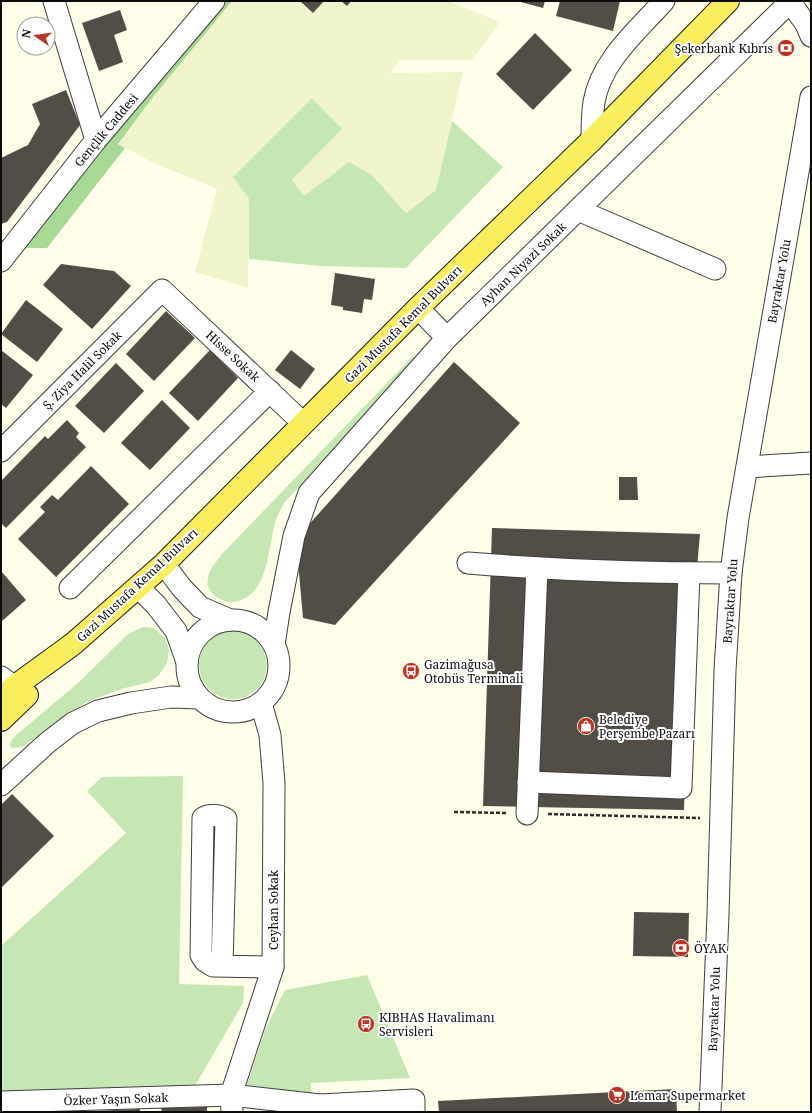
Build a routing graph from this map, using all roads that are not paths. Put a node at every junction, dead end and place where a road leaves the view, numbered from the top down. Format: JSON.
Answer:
{"nodes":[{"id":1,"x":54,"y":1,"type":"edge"},
{"id":2,"x":214,"y":1,"type":"edge"},
{"id":3,"x":664,"y":1,"type":"edge"},
{"id":4,"x":728,"y":1,"type":"edge"},
{"id":5,"x":791,"y":2,"type":"edge"},
{"id":6,"x":811,"y":36,"type":"edge"},
{"id":7,"x":811,"y":97,"type":"edge"},
{"id":8,"x":96,"y":140,"type":"junction"},
{"id":9,"x":592,"y":140,"type":"junction"},
{"id":10,"x":578,"y":210,"type":"junction"},
{"id":11,"x":1,"y":261,"type":"edge"},
{"id":12,"x":715,"y":269,"type":"dead end"},
{"id":13,"x":162,"y":290,"type":"joint"},
{"id":14,"x":418,"y":308,"type":"junction"},
{"id":15,"x":447,"y":338,"type":"junction"},
{"id":16,"x":270,"y":391,"type":"junction"},
{"id":17,"x":303,"y":423,"type":"junction"},
{"id":18,"x":1,"y":451,"type":"edge"},
{"id":19,"x":811,"y":463,"type":"edge"},
{"id":20,"x":747,"y":467,"type":"junction"},
{"id":21,"x":468,"y":563,"type":"dead end"},
{"id":22,"x":164,"y":564,"type":"junction"},
{"id":23,"x":537,"y":568,"type":"junction"},
{"id":24,"x":689,"y":573,"type":"junction"},
{"id":25,"x":731,"y":573,"type":"junction"},
{"id":26,"x":138,"y":586,"type":"junction"},
{"id":27,"x":70,"y":588,"type":"dead end"},
{"id":28,"x":230,"y":620,"type":"junction"},
{"id":29,"x":274,"y":645,"type":"junction"},
{"id":30,"x":187,"y":662,"type":"junction"},
{"id":31,"x":11,"y":690,"type":"edge"},
{"id":32,"x":199,"y":698,"type":"junction"},
{"id":33,"x":261,"y":703,"type":"junction"},
{"id":34,"x":1,"y":720,"type":"edge"},
{"id":35,"x":528,"y":782,"type":"junction"},
{"id":36,"x":1,"y":784,"type":"edge"},
{"id":37,"x":527,"y":814,"type":"road end"},
{"id":38,"x":222,"y":966,"type":"junction"},
{"id":39,"x":273,"y":967,"type":"junction"},
{"id":40,"x":1,"y":1102,"type":"edge"},
{"id":41,"x":231,"y":1103,"type":"edge"},
{"id":42,"x":320,"y":1108,"type":"edge"},
{"id":43,"x":414,"y":1112,"type":"edge"},
{"id":44,"x":710,"y":1112,"type":"edge"}],
"edges":[{"from":1,"to":8,"type":"street"},
{"from":2,"to":8,"type":"street","name":"Gençlik Caddesi"},
{"from":3,"to":9,"type":"street"},
{"from":4,"to":9,"type":"main road","name":"Gazi Mustafa Kemal Bulvarı"},
{"from":5,"to":6,"type":"street"},
{"from":5,"to":10,"type":"street","name":"Ayhan Niyazi Sokak"},
{"from":7,"to":20,"type":"street","name":"Bayraktar Yolu"},
{"from":8,"to":11,"type":"street","name":"Gençlik Caddesi"},
{"from":9,"to":14,"type":"main road","name":"Gazi Mustafa Kemal Bulvarı"},
{"from":10,"to":12,"type":"street"},
{"from":10,"to":15,"type":"street","name":"Ayhan Niyazi Sokak"},
{"from":13,"to":16,"type":"street","name":"Hisse Sokak"},
{"from":13,"to":18,"type":"street","name":"Ş. Ziya Halil Sokak"},
{"from":14,"to":15,"type":"street"},
{"from":14,"to":17,"type":"main road","name":"Gazi Mustafa Kemal Bulvarı"},
{"from":15,"to":29,"type":"street","name":"Ayhan Niyazi Sokak"},
{"from":16,"to":17,"type":"street","name":"Hisse Sokak"},
{"from":16,"to":27,"type":"street"},
{"from":17,"to":22,"type":"main road","name":"Gazi Mustafa Kemal Bulvarı"},
{"from":19,"to":20,"type":"street"},
{"from":20,"to":25,"type":"street","name":"Bayraktar Yolu"},
{"from":21,"to":23,"type":"street"},
{"from":22,"to":26,"type":"main road","name":"Gazi Mustafa Kemal Bulvarı"},
{"from":22,"to":28,"type":"street"},
{"from":23,"to":24,"type":"street"},
{"from":23,"to":35,"type":"street"},
{"from":24,"to":25,"type":"street"},
{"from":24,"to":35,"type":"street"},
{"from":25,"to":44,"type":"street","name":"Bayraktar Yolu"},
{"from":26,"to":30,"type":"street"},
{"from":26,"to":31,"type":"main road","name":"Gazi Mustafa Kemal Bulvarı"},
{"from":28,"to":29,"type":"street"},
{"from":28,"to":30,"type":"street"},
{"from":29,"to":33,"type":"street"},
{"from":30,"to":32,"type":"street"},
{"from":31,"to":34,"type":"main road","name":"Gazi Mustafa Kemal Bulvarı"},
{"from":32,"to":33,"type":"street"},
{"from":32,"to":36,"type":"street"},
{"from":33,"to":39,"type":"street","name":"Ceyhan Sokak"},
{"from":35,"to":37,"type":"street"},
{"from":38,"to":38,"type":"street"},
{"from":38,"to":39,"type":"street"},
{"from":39,"to":41,"type":"street","name":"Ceyhan Sokak"},
{"from":40,"to":41,"type":"street","name":"Özker Yaşın Sokak"},
{"from":41,"to":42,"type":"street","name":"Özker Yaşın Sokak"},
{"from":42,"to":43,"type":"street","name":"Özker Yaşın Sokak"}]}
